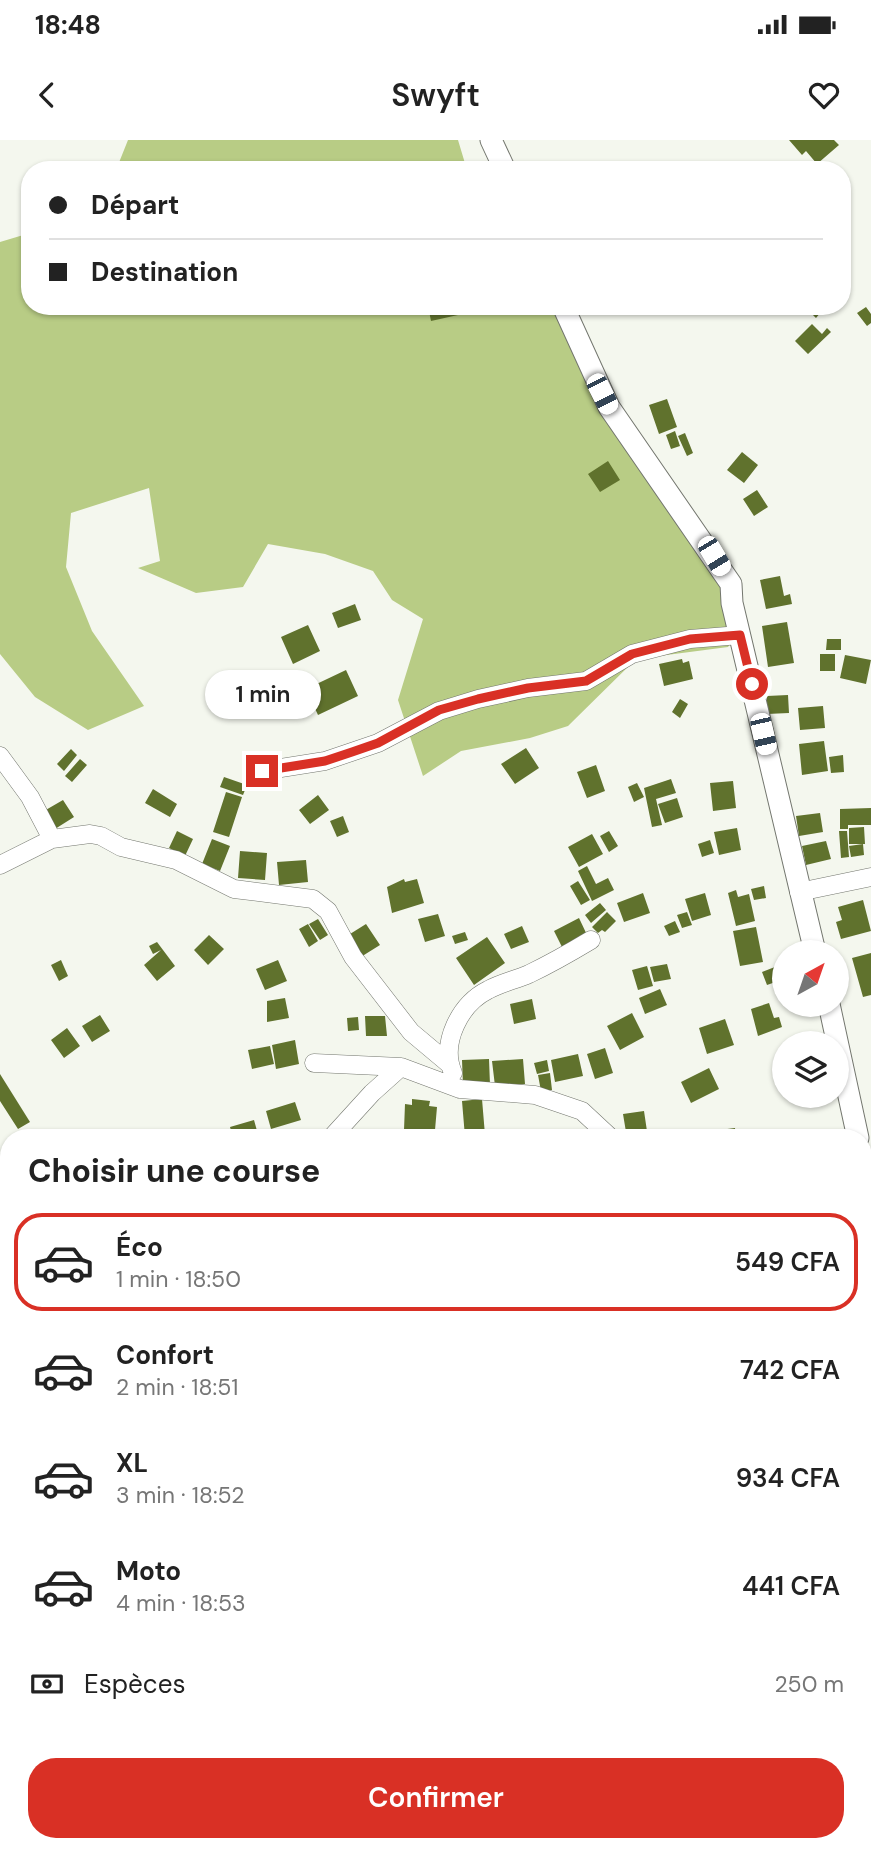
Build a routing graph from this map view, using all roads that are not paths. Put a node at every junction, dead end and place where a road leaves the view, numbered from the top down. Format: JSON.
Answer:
{"nodes":[{"id":1,"x":491,"y":140,"type":"edge"},
{"id":2,"x":502,"y":161,"type":"edge"},
{"id":3,"x":567,"y":315,"type":"edge"},
{"id":4,"x":740,"y":635,"type":"junction"},
{"id":5,"x":0,"y":756,"type":"edge"},
{"id":6,"x":262,"y":771,"type":"dead end"},
{"id":7,"x":52,"y":839,"type":"junction"},
{"id":8,"x":0,"y":865,"type":"edge"},
{"id":9,"x":871,"y":877,"type":"edge"},
{"id":10,"x":799,"y":892,"type":"junction"},
{"id":11,"x":591,"y":940,"type":"dead end"},
{"id":12,"x":812,"y":940,"type":"edge"},
{"id":13,"x":832,"y":1017,"type":"edge"},
{"id":14,"x":314,"y":1063,"type":"dead end"},
{"id":15,"x":448,"y":1063,"type":"junction"},
{"id":16,"x":401,"y":1067,"type":"junction"},
{"id":17,"x":460,"y":1089,"type":"junction"},
{"id":18,"x":339,"y":1129,"type":"edge"},
{"id":19,"x":601,"y":1129,"type":"edge"},
{"id":20,"x":856,"y":1129,"type":"edge"}],
"edges":[{"from":1,"to":2,"type":"street"},
{"from":3,"to":4,"type":"street"},
{"from":4,"to":6,"type":"street"},
{"from":4,"to":10,"type":"street"},
{"from":5,"to":7,"type":"street"},
{"from":7,"to":8,"type":"street"},
{"from":7,"to":15,"type":"street"},
{"from":9,"to":10,"type":"street"},
{"from":10,"to":12,"type":"street"},
{"from":11,"to":15,"type":"street"},
{"from":13,"to":20,"type":"street"},
{"from":14,"to":16,"type":"street"},
{"from":15,"to":17,"type":"street"},
{"from":16,"to":17,"type":"street"},
{"from":16,"to":18,"type":"street"},
{"from":17,"to":19,"type":"street"}]}
